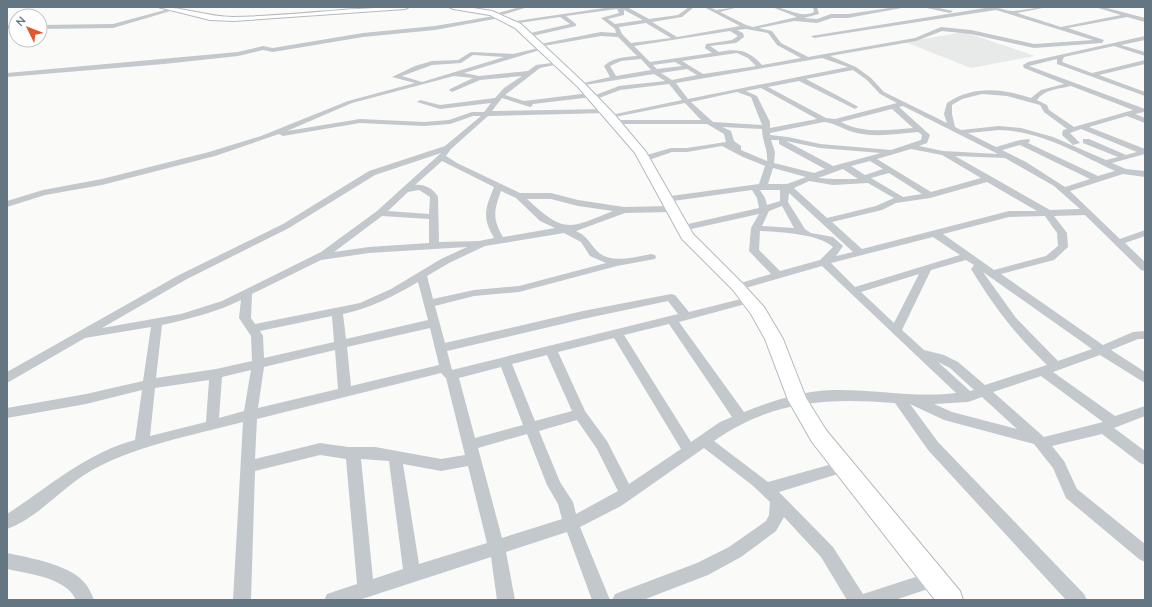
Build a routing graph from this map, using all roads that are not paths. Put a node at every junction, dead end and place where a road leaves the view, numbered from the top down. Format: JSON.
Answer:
{"nodes":[{"id":1,"x":162,"y":7,"type":"edge"},
{"id":2,"x":182,"y":7,"type":"edge"},
{"id":3,"x":405,"y":7,"type":"edge"},
{"id":4,"x":453,"y":7,"type":"edge"},
{"id":5,"x":526,"y":7,"type":"edge"},
{"id":6,"x":622,"y":7,"type":"edge"},
{"id":7,"x":692,"y":7,"type":"edge"},
{"id":8,"x":706,"y":7,"type":"edge"},
{"id":9,"x":736,"y":7,"type":"edge"},
{"id":10,"x":774,"y":7,"type":"edge"},
{"id":11,"x":815,"y":7,"type":"edge"},
{"id":12,"x":865,"y":7,"type":"edge"},
{"id":13,"x":906,"y":7,"type":"edge"},
{"id":14,"x":924,"y":7,"type":"edge"},
{"id":15,"x":1046,"y":7,"type":"edge"},
{"id":16,"x":1097,"y":7,"type":"edge"},
{"id":17,"x":474,"y":8,"type":"edge"},
{"id":18,"x":995,"y":8,"type":"edge"},
{"id":19,"x":172,"y":10,"type":"junction"},
{"id":20,"x":876,"y":11,"type":"junction"},
{"id":21,"x":715,"y":12,"type":"junction"},
{"id":22,"x":964,"y":12,"type":"junction"},
{"id":23,"x":1011,"y":13,"type":"junction"},
{"id":24,"x":1128,"y":15,"type":"junction"},
{"id":25,"x":562,"y":16,"type":"junction"},
{"id":26,"x":802,"y":16,"type":"junction"},
{"id":27,"x":503,"y":18,"type":"junction"},
{"id":28,"x":930,"y":18,"type":"junction"},
{"id":29,"x":793,"y":19,"type":"junction"},
{"id":30,"x":1145,"y":20,"type":"edge"},
{"id":31,"x":648,"y":21,"type":"junction"},
{"id":32,"x":48,"y":27,"type":"edge"},
{"id":33,"x":615,"y":27,"type":"junction"},
{"id":34,"x":746,"y":27,"type":"junction"},
{"id":35,"x":753,"y":28,"type":"junction"},
{"id":36,"x":1062,"y":28,"type":"junction"},
{"id":37,"x":729,"y":29,"type":"junction"},
{"id":38,"x":959,"y":30,"type":"junction"},
{"id":39,"x":601,"y":34,"type":"junction"},
{"id":40,"x":620,"y":35,"type":"junction"},
{"id":41,"x":814,"y":36,"type":"dead end"},
{"id":42,"x":677,"y":38,"type":"junction"},
{"id":43,"x":1145,"y":38,"type":"edge"},
{"id":44,"x":734,"y":42,"type":"junction"},
{"id":45,"x":1102,"y":42,"type":"junction"},
{"id":46,"x":536,"y":43,"type":"junction"},
{"id":47,"x":629,"y":45,"type":"junction"},
{"id":48,"x":1114,"y":45,"type":"junction"},
{"id":49,"x":743,"y":51,"type":"junction"},
{"id":50,"x":718,"y":54,"type":"junction"},
{"id":51,"x":1145,"y":54,"type":"edge"},
{"id":52,"x":514,"y":56,"type":"junction"},
{"id":53,"x":822,"y":56,"type":"junction"},
{"id":54,"x":1061,"y":56,"type":"junction"},
{"id":55,"x":642,"y":57,"type":"junction"},
{"id":56,"x":806,"y":58,"type":"junction"},
{"id":57,"x":676,"y":60,"type":"junction"},
{"id":58,"x":1145,"y":62,"type":"edge"},
{"id":59,"x":557,"y":63,"type":"junction"},
{"id":60,"x":649,"y":64,"type":"junction"},
{"id":61,"x":759,"y":66,"type":"junction"},
{"id":62,"x":689,"y":67,"type":"junction"},
{"id":63,"x":854,"y":68,"type":"junction"},
{"id":64,"x":656,"y":72,"type":"junction"},
{"id":65,"x":528,"y":73,"type":"junction"},
{"id":66,"x":7,"y":75,"type":"edge"},
{"id":67,"x":450,"y":75,"type":"junction"},
{"id":68,"x":715,"y":75,"type":"junction"},
{"id":69,"x":1092,"y":75,"type":"junction"},
{"id":70,"x":702,"y":76,"type":"junction"},
{"id":71,"x":478,"y":78,"type":"junction"},
{"id":72,"x":614,"y":78,"type":"junction"},
{"id":73,"x":799,"y":78,"type":"junction"},
{"id":74,"x":1063,"y":82,"type":"junction"},
{"id":75,"x":672,"y":83,"type":"junction"},
{"id":76,"x":421,"y":84,"type":"junction"},
{"id":77,"x":1072,"y":84,"type":"junction"},
{"id":78,"x":762,"y":86,"type":"junction"},
{"id":79,"x":452,"y":90,"type":"dead end"},
{"id":80,"x":738,"y":90,"type":"junction"},
{"id":81,"x":588,"y":93,"type":"junction"},
{"id":82,"x":1145,"y":94,"type":"edge"},
{"id":83,"x":500,"y":98,"type":"junction"},
{"id":84,"x":686,"y":101,"type":"junction"},
{"id":85,"x":1033,"y":101,"type":"junction"},
{"id":86,"x":420,"y":102,"type":"dead end"},
{"id":87,"x":523,"y":103,"type":"junction"},
{"id":88,"x":903,"y":104,"type":"junction"},
{"id":89,"x":893,"y":106,"type":"junction"},
{"id":90,"x":855,"y":107,"type":"dead end"},
{"id":91,"x":1143,"y":110,"type":"edge"},
{"id":92,"x":487,"y":113,"type":"junction"},
{"id":93,"x":544,"y":114,"type":"junction"},
{"id":94,"x":1128,"y":114,"type":"junction"},
{"id":95,"x":611,"y":116,"type":"junction"},
{"id":96,"x":824,"y":120,"type":"junction"},
{"id":97,"x":835,"y":121,"type":"junction"},
{"id":98,"x":1145,"y":121,"type":"edge"},
{"id":99,"x":710,"y":123,"type":"junction"},
{"id":100,"x":1082,"y":126,"type":"junction"},
{"id":101,"x":920,"y":129,"type":"junction"},
{"id":102,"x":1072,"y":129,"type":"junction"},
{"id":103,"x":955,"y":131,"type":"junction"},
{"id":104,"x":766,"y":134,"type":"junction"},
{"id":105,"x":1044,"y":136,"type":"junction"},
{"id":106,"x":1105,"y":136,"type":"junction"},
{"id":107,"x":264,"y":138,"type":"junction"},
{"id":108,"x":1086,"y":141,"type":"junction"},
{"id":109,"x":1020,"y":142,"type":"junction"},
{"id":110,"x":1076,"y":143,"type":"junction"},
{"id":111,"x":1066,"y":146,"type":"junction"},
{"id":112,"x":911,"y":147,"type":"junction"},
{"id":113,"x":448,"y":148,"type":"junction"},
{"id":114,"x":994,"y":150,"type":"junction"},
{"id":115,"x":894,"y":152,"type":"junction"},
{"id":116,"x":1145,"y":152,"type":"edge"},
{"id":117,"x":943,"y":153,"type":"junction"},
{"id":118,"x":744,"y":156,"type":"junction"},
{"id":119,"x":442,"y":157,"type":"junction"},
{"id":120,"x":1009,"y":157,"type":"junction"},
{"id":121,"x":1125,"y":157,"type":"junction"},
{"id":122,"x":643,"y":159,"type":"junction"},
{"id":123,"x":872,"y":159,"type":"junction"},
{"id":124,"x":1104,"y":163,"type":"junction"},
{"id":125,"x":769,"y":165,"type":"junction"},
{"id":126,"x":844,"y":166,"type":"junction"},
{"id":127,"x":832,"y":170,"type":"junction"},
{"id":128,"x":890,"y":170,"type":"junction"},
{"id":129,"x":1123,"y":171,"type":"junction"},
{"id":130,"x":1145,"y":174,"type":"edge"},
{"id":131,"x":812,"y":177,"type":"junction"},
{"id":132,"x":865,"y":179,"type":"junction"},
{"id":133,"x":988,"y":179,"type":"junction"},
{"id":134,"x":1097,"y":179,"type":"junction"},
{"id":135,"x":499,"y":186,"type":"junction"},
{"id":136,"x":758,"y":187,"type":"junction"},
{"id":137,"x":786,"y":187,"type":"junction"},
{"id":138,"x":405,"y":190,"type":"junction"},
{"id":139,"x":1063,"y":190,"type":"junction"},
{"id":140,"x":930,"y":195,"type":"junction"},
{"id":141,"x":518,"y":196,"type":"junction"},
{"id":142,"x":901,"y":199,"type":"junction"},
{"id":143,"x":784,"y":202,"type":"junction"},
{"id":144,"x":7,"y":204,"type":"edge"},
{"id":145,"x":669,"y":204,"type":"junction"},
{"id":146,"x":624,"y":210,"type":"junction"},
{"id":147,"x":765,"y":210,"type":"junction"},
{"id":148,"x":1088,"y":212,"type":"junction"},
{"id":149,"x":380,"y":213,"type":"junction"},
{"id":150,"x":1048,"y":213,"type":"junction"},
{"id":151,"x":434,"y":217,"type":"junction"},
{"id":152,"x":827,"y":221,"type":"junction"},
{"id":153,"x":682,"y":228,"type":"junction"},
{"id":154,"x":756,"y":228,"type":"junction"},
{"id":155,"x":564,"y":230,"type":"junction"},
{"id":156,"x":801,"y":231,"type":"junction"},
{"id":157,"x":1145,"y":233,"type":"edge"},
{"id":158,"x":936,"y":234,"type":"junction"},
{"id":159,"x":502,"y":241,"type":"junction"},
{"id":160,"x":1120,"y":242,"type":"junction"},
{"id":161,"x":482,"y":243,"type":"junction"},
{"id":162,"x":434,"y":246,"type":"junction"},
{"id":163,"x":860,"y":253,"type":"junction"},
{"id":164,"x":968,"y":256,"type":"junction"},
{"id":165,"x":651,"y":257,"type":"dead end"},
{"id":166,"x":318,"y":258,"type":"junction"},
{"id":167,"x":824,"y":262,"type":"junction"},
{"id":168,"x":616,"y":263,"type":"junction"},
{"id":169,"x":980,"y":263,"type":"junction"},
{"id":170,"x":1145,"y":268,"type":"edge"},
{"id":171,"x":927,"y":269,"type":"junction"},
{"id":172,"x":994,"y":273,"type":"junction"},
{"id":173,"x":778,"y":275,"type":"junction"},
{"id":174,"x":422,"y":276,"type":"junction"},
{"id":175,"x":738,"y":287,"type":"junction"},
{"id":176,"x":853,"y":291,"type":"junction"},
{"id":177,"x":246,"y":294,"type":"junction"},
{"id":178,"x":749,"y":300,"type":"junction"},
{"id":179,"x":428,"y":304,"type":"junction"},
{"id":180,"x":337,"y":311,"type":"junction"},
{"id":181,"x":686,"y":316,"type":"junction"},
{"id":182,"x":672,"y":320,"type":"junction"},
{"id":183,"x":157,"y":322,"type":"junction"},
{"id":184,"x":433,"y":323,"type":"junction"},
{"id":185,"x":252,"y":329,"type":"junction"},
{"id":186,"x":896,"y":331,"type":"junction"},
{"id":187,"x":617,"y":334,"type":"junction"},
{"id":188,"x":1145,"y":335,"type":"edge"},
{"id":189,"x":80,"y":336,"type":"junction"},
{"id":190,"x":341,"y":344,"type":"junction"},
{"id":191,"x":442,"y":348,"type":"junction"},
{"id":192,"x":551,"y":350,"type":"junction"},
{"id":193,"x":1102,"y":350,"type":"junction"},
{"id":194,"x":920,"y":353,"type":"junction"},
{"id":195,"x":505,"y":362,"type":"junction"},
{"id":196,"x":258,"y":364,"type":"junction"},
{"id":197,"x":1050,"y":369,"type":"junction"},
{"id":198,"x":449,"y":372,"type":"junction"},
{"id":199,"x":216,"y":374,"type":"junction"},
{"id":200,"x":7,"y":378,"type":"edge"},
{"id":201,"x":1145,"y":378,"type":"edge"},
{"id":202,"x":149,"y":384,"type":"junction"},
{"id":203,"x":982,"y":390,"type":"junction"},
{"id":204,"x":345,"y":392,"type":"junction"},
{"id":205,"x":968,"y":397,"type":"junction"},
{"id":206,"x":797,"y":400,"type":"junction"},
{"id":207,"x":905,"y":400,"type":"junction"},
{"id":208,"x":1145,"y":411,"type":"edge"},
{"id":209,"x":7,"y":413,"type":"edge"},
{"id":210,"x":580,"y":414,"type":"junction"},
{"id":211,"x":250,"y":415,"type":"junction"},
{"id":212,"x":741,"y":419,"type":"junction"},
{"id":213,"x":212,"y":425,"type":"junction"},
{"id":214,"x":1109,"y":425,"type":"junction"},
{"id":215,"x":531,"y":429,"type":"junction"},
{"id":216,"x":703,"y":440,"type":"junction"},
{"id":217,"x":1039,"y":441,"type":"junction"},
{"id":218,"x":142,"y":443,"type":"junction"},
{"id":219,"x":689,"y":450,"type":"junction"},
{"id":220,"x":472,"y":452,"type":"junction"},
{"id":221,"x":353,"y":453,"type":"junction"},
{"id":222,"x":395,"y":456,"type":"junction"},
{"id":223,"x":1145,"y":459,"type":"edge"},
{"id":224,"x":249,"y":466,"type":"junction"},
{"id":225,"x":843,"y":467,"type":"junction"},
{"id":226,"x":627,"y":494,"type":"junction"},
{"id":227,"x":772,"y":494,"type":"junction"},
{"id":228,"x":7,"y":522,"type":"edge"},
{"id":229,"x":571,"y":523,"type":"junction"},
{"id":230,"x":497,"y":546,"type":"junction"},
{"id":231,"x":1145,"y":554,"type":"edge"},
{"id":232,"x":7,"y":561,"type":"edge"},
{"id":233,"x":412,"y":573,"type":"junction"},
{"id":234,"x":934,"y":579,"type":"junction"},
{"id":235,"x":366,"y":589,"type":"junction"},
{"id":236,"x":85,"y":600,"type":"edge"},
{"id":237,"x":242,"y":600,"type":"edge"},
{"id":238,"x":333,"y":600,"type":"edge"},
{"id":239,"x":506,"y":600,"type":"edge"},
{"id":240,"x":601,"y":600,"type":"edge"},
{"id":241,"x":621,"y":600,"type":"edge"},
{"id":242,"x":857,"y":600,"type":"edge"},
{"id":243,"x":869,"y":600,"type":"edge"},
{"id":244,"x":951,"y":600,"type":"edge"},
{"id":245,"x":1078,"y":600,"type":"edge"}],
"edges":[{"from":1,"to":19,"type":"main road"},
{"from":2,"to":19,"type":"street"},
{"from":3,"to":19,"type":"main road"},
{"from":4,"to":17,"type":"main road"},
{"from":5,"to":27,"type":"street"},
{"from":6,"to":25,"type":"street"},
{"from":6,"to":31,"type":"street"},
{"from":6,"to":33,"type":"street"},
{"from":7,"to":31,"type":"street"},
{"from":8,"to":21,"type":"street"},
{"from":9,"to":21,"type":"street"},
{"from":10,"to":26,"type":"street"},
{"from":11,"to":26,"type":"street"},
{"from":12,"to":20,"type":"street"},
{"from":13,"to":20,"type":"street"},
{"from":14,"to":22,"type":"street"},
{"from":15,"to":23,"type":"street"},
{"from":16,"to":24,"type":"street"},
{"from":17,"to":27,"type":"main road"},
{"from":18,"to":22,"type":"street"},
{"from":18,"to":23,"type":"street"},
{"from":19,"to":32,"type":"street"},
{"from":20,"to":29,"type":"street"},
{"from":21,"to":34,"type":"street"},
{"from":22,"to":28,"type":"street"},
{"from":23,"to":36,"type":"street"},
{"from":24,"to":30,"type":"street"},
{"from":24,"to":36,"type":"street"},
{"from":25,"to":27,"type":"street"},
{"from":25,"to":46,"type":"street"},
{"from":26,"to":29,"type":"street"},
{"from":27,"to":46,"type":"main road"},
{"from":27,"to":66,"type":"street"},
{"from":28,"to":38,"type":"street"},
{"from":28,"to":41,"type":"street"},
{"from":29,"to":35,"type":"street"},
{"from":31,"to":33,"type":"street"},
{"from":31,"to":42,"type":"street"},
{"from":33,"to":39,"type":"street"},
{"from":33,"to":40,"type":"street"},
{"from":34,"to":35,"type":"street"},
{"from":34,"to":37,"type":"street"},
{"from":35,"to":56,"type":"street"},
{"from":36,"to":45,"type":"street"},
{"from":37,"to":42,"type":"street"},
{"from":37,"to":44,"type":"street"},
{"from":38,"to":45,"type":"street"},
{"from":38,"to":53,"type":"street"},
{"from":39,"to":40,"type":"street"},
{"from":39,"to":46,"type":"street"},
{"from":40,"to":47,"type":"street"},
{"from":42,"to":47,"type":"street"},
{"from":43,"to":48,"type":"street"},
{"from":44,"to":49,"type":"street"},
{"from":44,"to":50,"type":"street"},
{"from":45,"to":48,"type":"street"},
{"from":46,"to":52,"type":"street"},
{"from":46,"to":59,"type":"main road"},
{"from":47,"to":55,"type":"street"},
{"from":48,"to":51,"type":"street"},
{"from":48,"to":54,"type":"street"},
{"from":49,"to":50,"type":"street"},
{"from":49,"to":61,"type":"street"},
{"from":50,"to":57,"type":"street"},
{"from":52,"to":67,"type":"street"},
{"from":52,"to":76,"type":"street"},
{"from":53,"to":56,"type":"street"},
{"from":53,"to":63,"type":"street"},
{"from":54,"to":69,"type":"street"},
{"from":54,"to":74,"type":"street"},
{"from":55,"to":60,"type":"street"},
{"from":55,"to":72,"type":"street"},
{"from":56,"to":61,"type":"street"},
{"from":57,"to":60,"type":"street"},
{"from":57,"to":62,"type":"street"},
{"from":58,"to":69,"type":"street"},
{"from":59,"to":65,"type":"street"},
{"from":59,"to":81,"type":"main road"},
{"from":60,"to":64,"type":"street"},
{"from":61,"to":68,"type":"street"},
{"from":62,"to":64,"type":"street"},
{"from":62,"to":70,"type":"street"},
{"from":63,"to":73,"type":"street"},
{"from":63,"to":88,"type":"street"},
{"from":64,"to":72,"type":"street"},
{"from":64,"to":75,"type":"street"},
{"from":65,"to":71,"type":"street"},
{"from":65,"to":83,"type":"street"},
{"from":67,"to":71,"type":"street"},
{"from":67,"to":76,"type":"street"},
{"from":68,"to":70,"type":"street"},
{"from":68,"to":80,"type":"street"},
{"from":69,"to":74,"type":"street"},
{"from":69,"to":82,"type":"street"},
{"from":70,"to":75,"type":"street"},
{"from":71,"to":79,"type":"street"},
{"from":72,"to":81,"type":"street"},
{"from":73,"to":78,"type":"street"},
{"from":73,"to":90,"type":"street"},
{"from":74,"to":77,"type":"street"},
{"from":75,"to":81,"type":"street"},
{"from":75,"to":84,"type":"street"},
{"from":76,"to":107,"type":"street"},
{"from":77,"to":85,"type":"street"},
{"from":77,"to":91,"type":"street"},
{"from":78,"to":80,"type":"street"},
{"from":78,"to":96,"type":"street"},
{"from":80,"to":84,"type":"street"},
{"from":80,"to":104,"type":"street"},
{"from":81,"to":87,"type":"street"},
{"from":81,"to":95,"type":"main road"},
{"from":83,"to":86,"type":"street"},
{"from":83,"to":87,"type":"street"},
{"from":83,"to":92,"type":"street"},
{"from":84,"to":95,"type":"street"},
{"from":84,"to":99,"type":"street"},
{"from":85,"to":102,"type":"street"},
{"from":85,"to":103,"type":"street"},
{"from":87,"to":93,"type":"street"},
{"from":88,"to":89,"type":"street"},
{"from":88,"to":103,"type":"street"},
{"from":89,"to":97,"type":"street"},
{"from":89,"to":101,"type":"street"},
{"from":91,"to":94,"type":"street"},
{"from":92,"to":93,"type":"street"},
{"from":92,"to":107,"type":"street"},
{"from":92,"to":113,"type":"street"},
{"from":93,"to":95,"type":"street"},
{"from":94,"to":98,"type":"street"},
{"from":94,"to":100,"type":"street"},
{"from":95,"to":99,"type":"street"},
{"from":95,"to":122,"type":"main road"},
{"from":96,"to":97,"type":"street"},
{"from":96,"to":104,"type":"street"},
{"from":97,"to":101,"type":"street"},
{"from":99,"to":104,"type":"street"},
{"from":99,"to":118,"type":"street"},
{"from":100,"to":102,"type":"street"},
{"from":100,"to":106,"type":"street"},
{"from":101,"to":112,"type":"street"},
{"from":102,"to":110,"type":"street"},
{"from":103,"to":105,"type":"street"},
{"from":103,"to":114,"type":"street"},
{"from":104,"to":115,"type":"street"},
{"from":104,"to":125,"type":"street"},
{"from":104,"to":127,"type":"street"},
{"from":105,"to":109,"type":"street"},
{"from":105,"to":111,"type":"street"},
{"from":106,"to":108,"type":"street"},
{"from":106,"to":116,"type":"street"},
{"from":107,"to":144,"type":"street"},
{"from":108,"to":110,"type":"street"},
{"from":108,"to":121,"type":"street"},
{"from":109,"to":114,"type":"street"},
{"from":109,"to":134,"type":"street"},
{"from":110,"to":111,"type":"street"},
{"from":111,"to":124,"type":"street"},
{"from":112,"to":115,"type":"street"},
{"from":112,"to":117,"type":"street"},
{"from":113,"to":119,"type":"street"},
{"from":113,"to":189,"type":"street"},
{"from":114,"to":120,"type":"street"},
{"from":115,"to":123,"type":"street"},
{"from":116,"to":121,"type":"street"},
{"from":117,"to":120,"type":"street"},
{"from":117,"to":133,"type":"street"},
{"from":118,"to":122,"type":"street"},
{"from":118,"to":125,"type":"street"},
{"from":119,"to":135,"type":"street"},
{"from":119,"to":138,"type":"street"},
{"from":120,"to":139,"type":"street"},
{"from":121,"to":124,"type":"street"},
{"from":122,"to":145,"type":"main road"},
{"from":123,"to":126,"type":"street"},
{"from":123,"to":128,"type":"street"},
{"from":124,"to":129,"type":"street"},
{"from":125,"to":131,"type":"street"},
{"from":125,"to":136,"type":"street"},
{"from":126,"to":127,"type":"street"},
{"from":126,"to":132,"type":"street"},
{"from":127,"to":131,"type":"street"},
{"from":128,"to":132,"type":"street"},
{"from":128,"to":140,"type":"street"},
{"from":129,"to":130,"type":"street"},
{"from":129,"to":134,"type":"street"},
{"from":131,"to":132,"type":"street"},
{"from":131,"to":137,"type":"street"},
{"from":132,"to":142,"type":"street"},
{"from":133,"to":140,"type":"street"},
{"from":133,"to":150,"type":"street"},
{"from":134,"to":139,"type":"street"},
{"from":135,"to":141,"type":"street"},
{"from":135,"to":159,"type":"street"},
{"from":136,"to":137,"type":"street"},
{"from":136,"to":145,"type":"street"},
{"from":136,"to":147,"type":"street"},
{"from":137,"to":143,"type":"street"},
{"from":137,"to":152,"type":"street"},
{"from":138,"to":149,"type":"street"},
{"from":138,"to":151,"type":"street"},
{"from":139,"to":148,"type":"street"},
{"from":140,"to":142,"type":"street"},
{"from":141,"to":146,"type":"street"},
{"from":141,"to":155,"type":"street"},
{"from":142,"to":152,"type":"street"},
{"from":143,"to":147,"type":"street"},
{"from":143,"to":156,"type":"street"},
{"from":145,"to":146,"type":"street"},
{"from":145,"to":153,"type":"main road"},
{"from":146,"to":155,"type":"street"},
{"from":147,"to":153,"type":"street"},
{"from":147,"to":154,"type":"street"},
{"from":148,"to":150,"type":"street"},
{"from":148,"to":160,"type":"street"},
{"from":149,"to":151,"type":"street"},
{"from":149,"to":166,"type":"street"},
{"from":150,"to":158,"type":"street"},
{"from":150,"to":172,"type":"street"},
{"from":151,"to":162,"type":"street"},
{"from":152,"to":163,"type":"street"},
{"from":153,"to":175,"type":"main road"},
{"from":154,"to":156,"type":"street"},
{"from":154,"to":173,"type":"street"},
{"from":155,"to":159,"type":"street"},
{"from":155,"to":168,"type":"street"},
{"from":156,"to":167,"type":"street"},
{"from":157,"to":160,"type":"street"},
{"from":158,"to":163,"type":"street"},
{"from":158,"to":164,"type":"street"},
{"from":159,"to":161,"type":"street"},
{"from":160,"to":170,"type":"street"},
{"from":161,"to":162,"type":"street"},
{"from":161,"to":174,"type":"street"},
{"from":162,"to":166,"type":"street"},
{"from":163,"to":167,"type":"street"},
{"from":164,"to":169,"type":"street"},
{"from":164,"to":171,"type":"street"},
{"from":165,"to":168,"type":"street"},
{"from":166,"to":177,"type":"street"},
{"from":167,"to":173,"type":"street"},
{"from":167,"to":176,"type":"street"},
{"from":168,"to":179,"type":"street"},
{"from":169,"to":172,"type":"street"},
{"from":169,"to":197,"type":"street"},
{"from":171,"to":176,"type":"street"},
{"from":171,"to":186,"type":"street"},
{"from":172,"to":193,"type":"street"},
{"from":173,"to":175,"type":"street"},
{"from":174,"to":179,"type":"street"},
{"from":174,"to":180,"type":"street"},
{"from":175,"to":178,"type":"main road"},
{"from":176,"to":186,"type":"street"},
{"from":177,"to":183,"type":"street"},
{"from":177,"to":185,"type":"street"},
{"from":178,"to":181,"type":"street"},
{"from":178,"to":206,"type":"main road"},
{"from":179,"to":184,"type":"street"},
{"from":180,"to":185,"type":"street"},
{"from":180,"to":190,"type":"street"},
{"from":181,"to":182,"type":"street"},
{"from":181,"to":191,"type":"street"},
{"from":182,"to":187,"type":"street"},
{"from":182,"to":212,"type":"street"},
{"from":183,"to":189,"type":"street"},
{"from":183,"to":202,"type":"street"},
{"from":184,"to":190,"type":"street"},
{"from":184,"to":191,"type":"street"},
{"from":185,"to":196,"type":"street"},
{"from":186,"to":194,"type":"street"},
{"from":187,"to":192,"type":"street"},
{"from":187,"to":219,"type":"street"},
{"from":188,"to":193,"type":"street"},
{"from":189,"to":200,"type":"street"},
{"from":190,"to":196,"type":"street"},
{"from":190,"to":204,"type":"street"},
{"from":191,"to":198,"type":"street"},
{"from":192,"to":195,"type":"street"},
{"from":192,"to":210,"type":"street"},
{"from":193,"to":197,"type":"street"},
{"from":193,"to":201,"type":"street"},
{"from":194,"to":203,"type":"street"},
{"from":194,"to":205,"type":"street"},
{"from":195,"to":198,"type":"street"},
{"from":195,"to":215,"type":"street"},
{"from":196,"to":199,"type":"street"},
{"from":196,"to":211,"type":"street"},
{"from":197,"to":203,"type":"street"},
{"from":197,"to":214,"type":"street"},
{"from":198,"to":204,"type":"street"},
{"from":198,"to":220,"type":"street"},
{"from":199,"to":202,"type":"street"},
{"from":199,"to":213,"type":"street"},
{"from":202,"to":209,"type":"street"},
{"from":202,"to":218,"type":"street"},
{"from":203,"to":205,"type":"street"},
{"from":203,"to":217,"type":"street"},
{"from":204,"to":211,"type":"street"},
{"from":205,"to":207,"type":"street"},
{"from":206,"to":207,"type":"street"},
{"from":206,"to":212,"type":"street"},
{"from":206,"to":225,"type":"main road"},
{"from":207,"to":217,"type":"street"},
{"from":207,"to":245,"type":"street"},
{"from":208,"to":214,"type":"street"},
{"from":210,"to":215,"type":"street"},
{"from":210,"to":226,"type":"street"},
{"from":211,"to":213,"type":"street"},
{"from":211,"to":224,"type":"street"},
{"from":212,"to":216,"type":"street"},
{"from":213,"to":218,"type":"street"},
{"from":214,"to":217,"type":"street"},
{"from":214,"to":223,"type":"street"},
{"from":215,"to":220,"type":"street"},
{"from":215,"to":229,"type":"street"},
{"from":216,"to":219,"type":"street"},
{"from":216,"to":227,"type":"street"},
{"from":217,"to":231,"type":"street"},
{"from":218,"to":228,"type":"street"},
{"from":219,"to":226,"type":"street"},
{"from":220,"to":222,"type":"street"},
{"from":220,"to":230,"type":"street"},
{"from":221,"to":222,"type":"street"},
{"from":221,"to":224,"type":"street"},
{"from":221,"to":235,"type":"street"},
{"from":222,"to":233,"type":"street"},
{"from":224,"to":237,"type":"street"},
{"from":225,"to":227,"type":"street"},
{"from":225,"to":234,"type":"main road"},
{"from":226,"to":229,"type":"street"},
{"from":227,"to":241,"type":"street"},
{"from":227,"to":242,"type":"street"},
{"from":229,"to":230,"type":"street"},
{"from":229,"to":240,"type":"street"},
{"from":230,"to":233,"type":"street"},
{"from":230,"to":239,"type":"street"},
{"from":232,"to":236,"type":"street"},
{"from":233,"to":235,"type":"street"},
{"from":234,"to":243,"type":"street"},
{"from":234,"to":244,"type":"main road"},
{"from":235,"to":238,"type":"street"}]}
